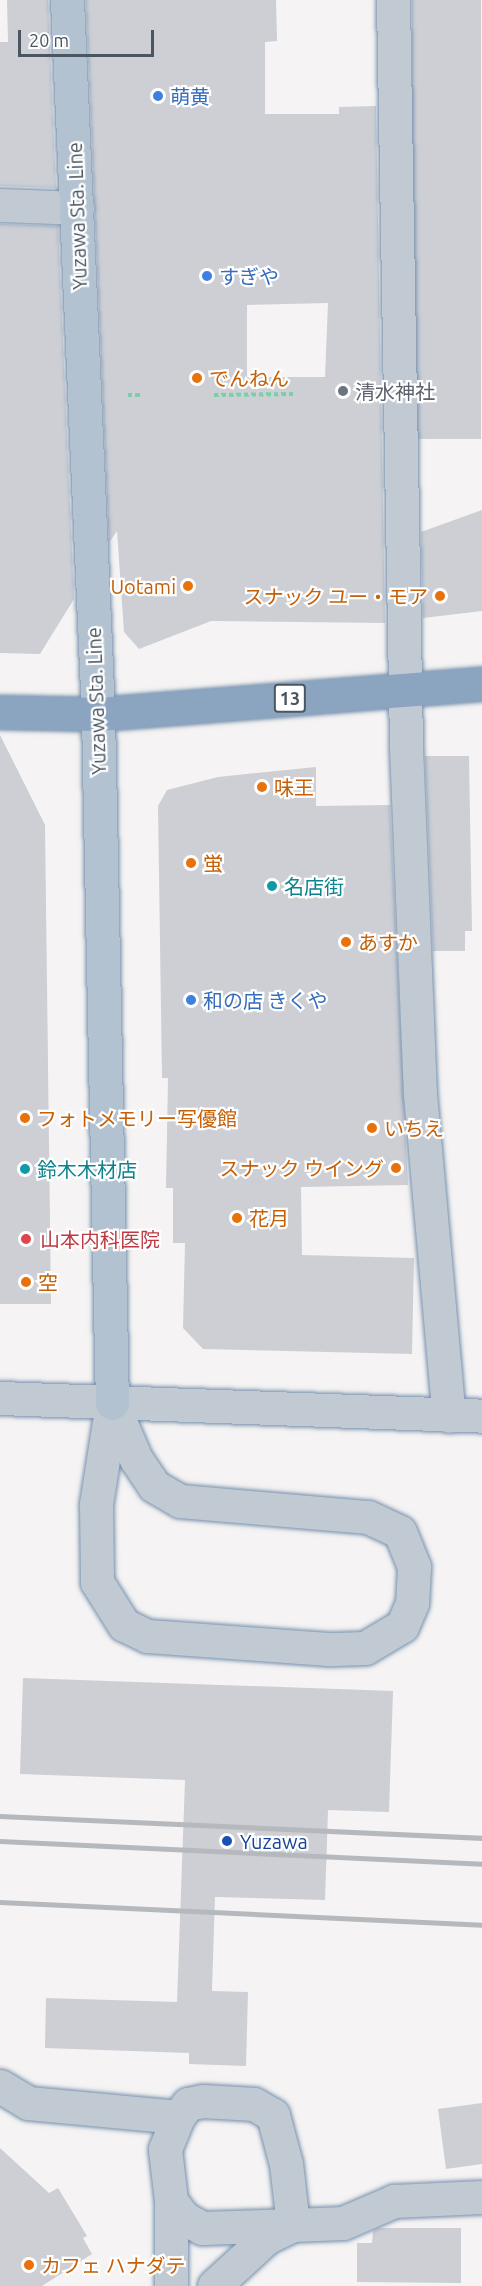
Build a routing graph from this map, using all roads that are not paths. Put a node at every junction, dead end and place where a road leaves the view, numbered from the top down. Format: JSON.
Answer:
{"nodes":[{"id":1,"x":68,"y":0,"type":"edge"},
{"id":2,"x":393,"y":0,"type":"edge"},
{"id":3,"x":0,"y":206,"type":"edge"},
{"id":4,"x":76,"y":208,"type":"junction"},
{"id":5,"x":482,"y":684,"type":"edge"},
{"id":6,"x":407,"y":690,"type":"junction"},
{"id":7,"x":0,"y":712,"type":"edge"},
{"id":8,"x":98,"y":714,"type":"junction"},
{"id":9,"x":0,"y":1398,"type":"edge"},
{"id":10,"x":112,"y":1403,"type":"junction"},
{"id":11,"x":449,"y":1416,"type":"junction"},
{"id":12,"x":482,"y":1416,"type":"edge"},
{"id":13,"x":0,"y":2086,"type":"edge"},
{"id":14,"x":178,"y":2117,"type":"junction"},
{"id":15,"x":482,"y":2197,"type":"edge"},
{"id":16,"x":171,"y":2201,"type":"junction"},
{"id":17,"x":293,"y":2225,"type":"junction"},
{"id":18,"x":171,"y":2286,"type":"edge"},
{"id":19,"x":214,"y":2286,"type":"edge"}],
"edges":[{"from":1,"to":4,"type":"main road","name":"Yuzawa Sta. Line"},
{"from":2,"to":6,"type":"street"},
{"from":3,"to":4,"type":"street"},
{"from":4,"to":8,"type":"main road","name":"Yuzawa Sta. Line"},
{"from":5,"to":6,"type":"highway","number":"13"},
{"from":6,"to":8,"type":"highway","number":"13"},
{"from":6,"to":11,"type":"street"},
{"from":7,"to":8,"type":"highway","number":"13"},
{"from":8,"to":10,"type":"main road","name":"Yuzawa Sta. Line"},
{"from":9,"to":10,"type":"street"},
{"from":10,"to":10,"type":"street"},
{"from":10,"to":11,"type":"street"},
{"from":11,"to":12,"type":"street"},
{"from":13,"to":14,"type":"street"},
{"from":14,"to":16,"type":"street"},
{"from":14,"to":17,"type":"street"},
{"from":15,"to":17,"type":"street"},
{"from":16,"to":17,"type":"street"},
{"from":16,"to":18,"type":"street"},
{"from":17,"to":19,"type":"street"}]}
